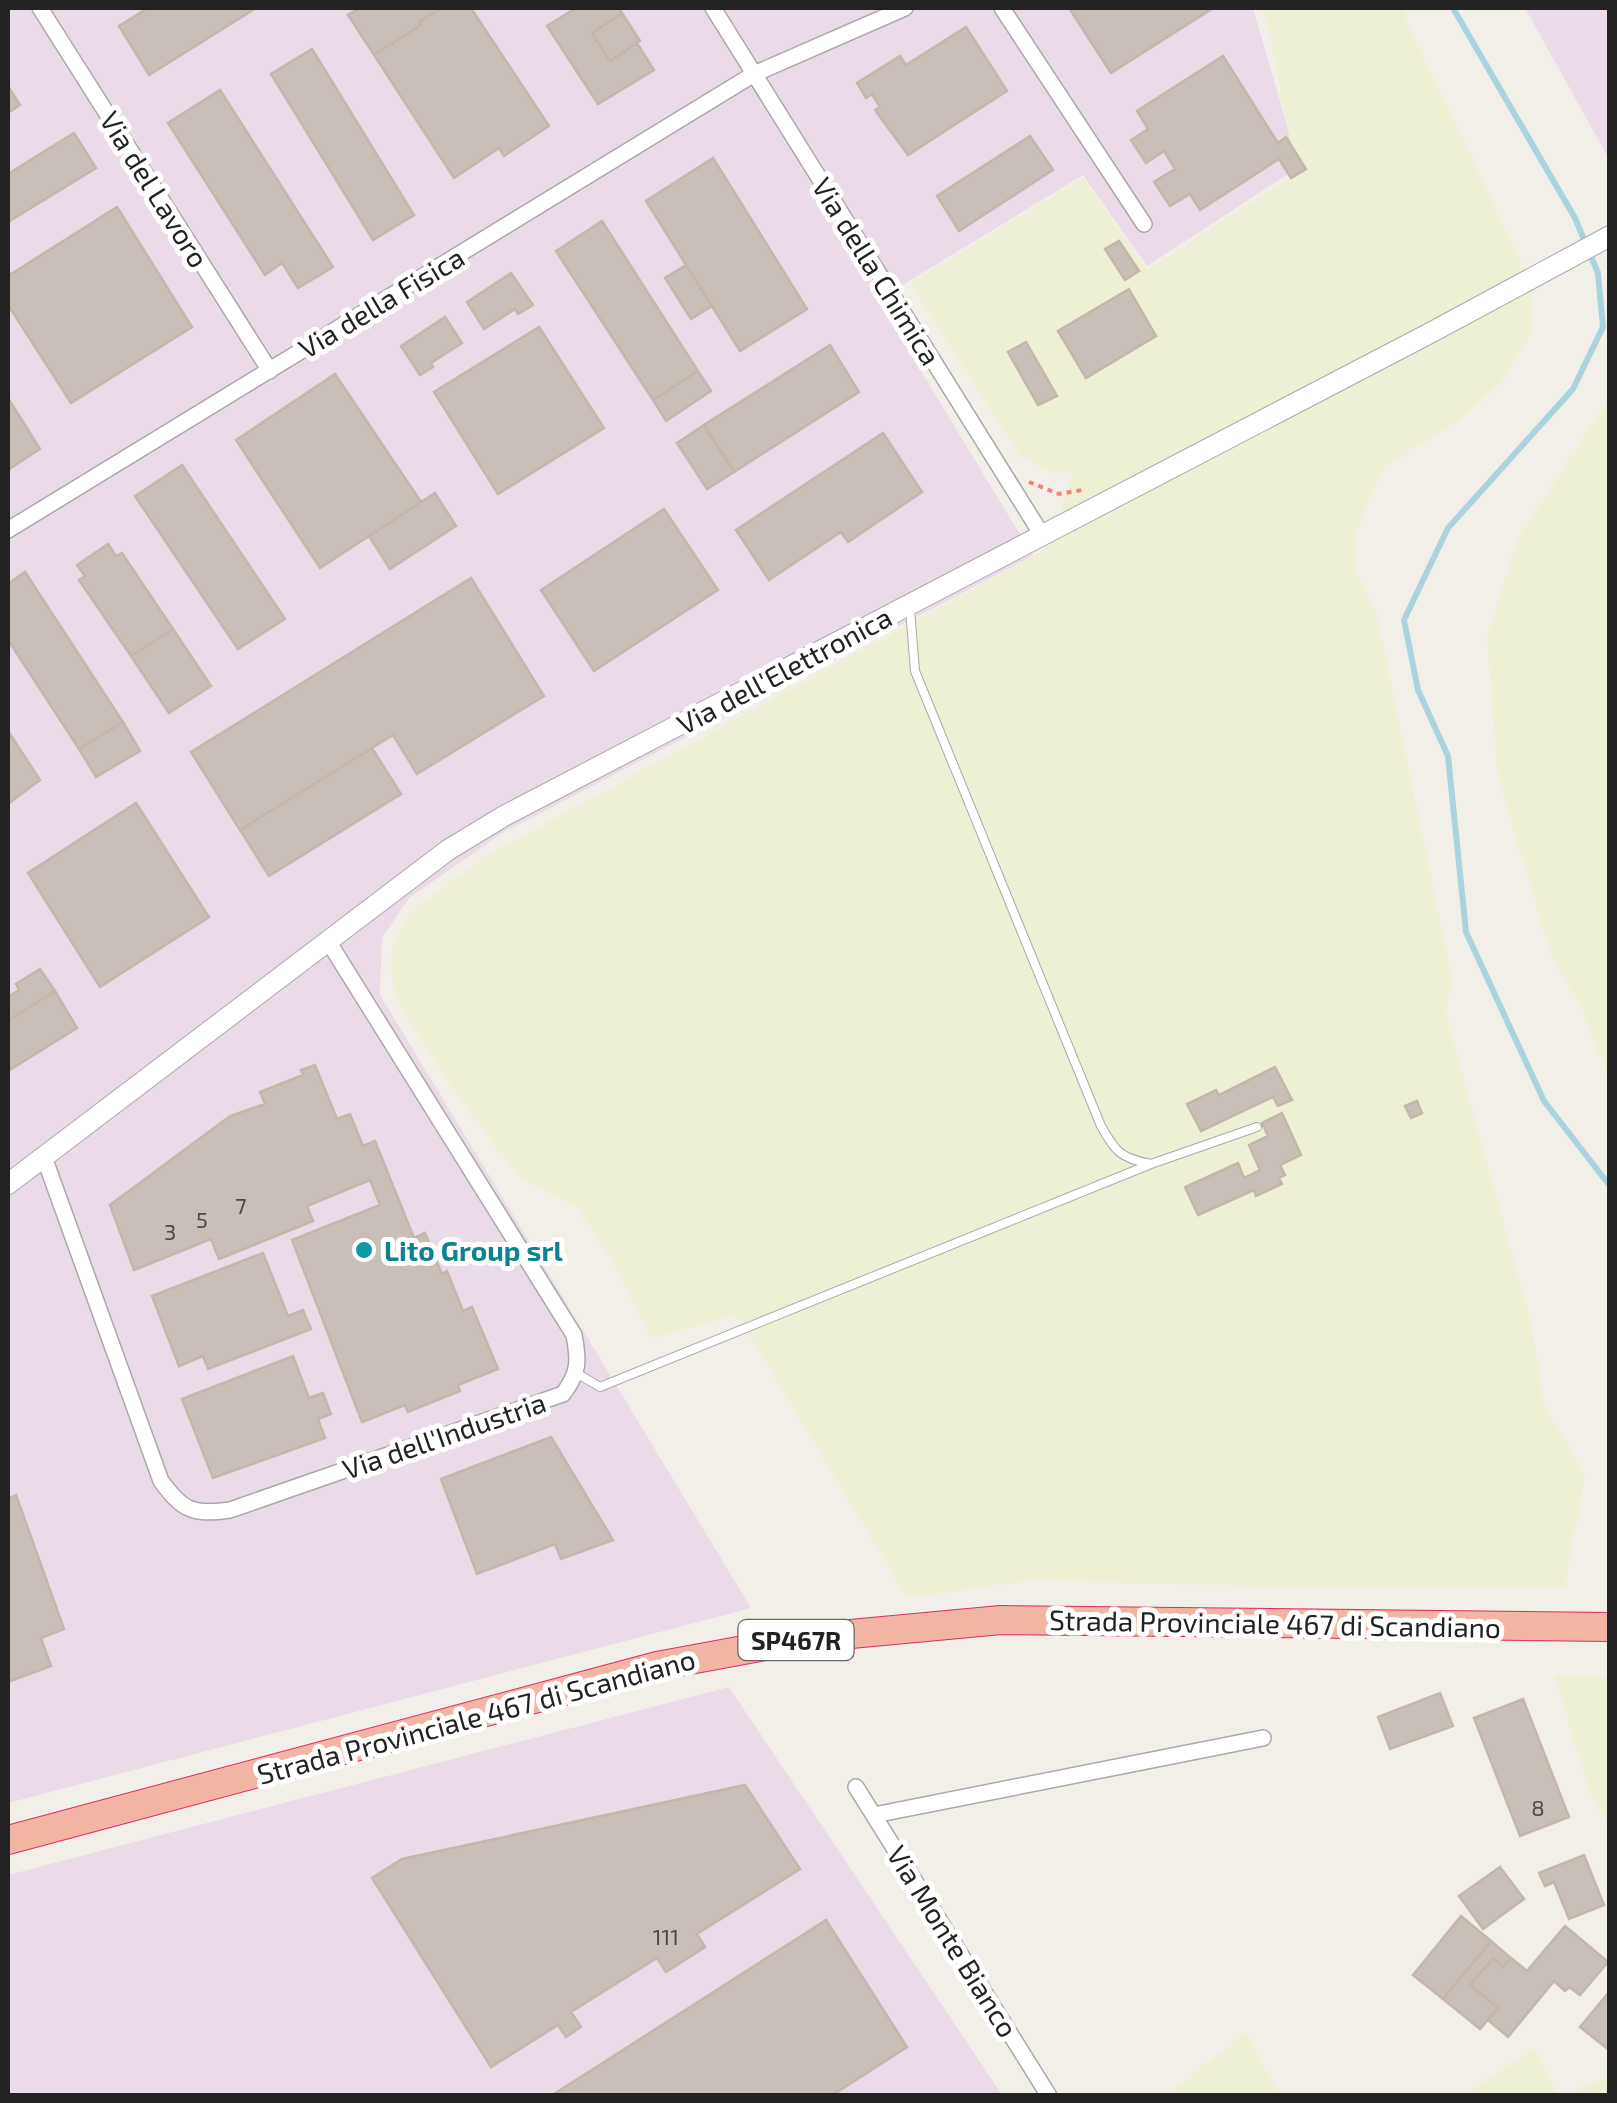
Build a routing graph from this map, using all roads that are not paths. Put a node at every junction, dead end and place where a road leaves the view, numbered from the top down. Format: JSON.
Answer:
{"nodes":[{"id":1,"x":40,"y":8,"type":"edge"},
{"id":2,"x":714,"y":8,"type":"edge"},
{"id":3,"x":905,"y":8,"type":"edge"},
{"id":4,"x":1002,"y":8,"type":"edge"},
{"id":5,"x":754,"y":74,"type":"junction"},
{"id":6,"x":1144,"y":224,"type":"dead end"},
{"id":7,"x":1610,"y":236,"type":"edge"},
{"id":8,"x":270,"y":370,"type":"junction"},
{"id":9,"x":8,"y":530,"type":"edge"},
{"id":10,"x":1042,"y":535,"type":"junction"},
{"id":11,"x":910,"y":605,"type":"junction"},
{"id":12,"x":328,"y":941,"type":"junction"},
{"id":13,"x":1257,"y":1127,"type":"dead end"},
{"id":14,"x":44,"y":1158,"type":"junction"},
{"id":15,"x":1151,"y":1164,"type":"junction"},
{"id":16,"x":8,"y":1184,"type":"edge"},
{"id":17,"x":578,"y":1374,"type":"junction"},
{"id":18,"x":1610,"y":1627,"type":"edge"},
{"id":19,"x":1263,"y":1738,"type":"dead end"},
{"id":20,"x":856,"y":1787,"type":"dead end"},
{"id":21,"x":874,"y":1815,"type":"junction"},
{"id":22,"x":8,"y":1840,"type":"edge"},
{"id":23,"x":1049,"y":2096,"type":"edge"}],
"edges":[{"from":1,"to":8,"type":"street","name":"Via del Lavoro"},
{"from":2,"to":5,"type":"street","name":"Via della Chimica"},
{"from":3,"to":5,"type":"street","name":"Via della Fisica"},
{"from":4,"to":6,"type":"street"},
{"from":5,"to":8,"type":"street","name":"Via della Fisica"},
{"from":5,"to":10,"type":"street","name":"Via della Chimica"},
{"from":7,"to":10,"type":"street","name":"Via dell'Elettronica"},
{"from":8,"to":9,"type":"street","name":"Via della Fisica"},
{"from":10,"to":11,"type":"street","name":"Via dell'Elettronica"},
{"from":11,"to":12,"type":"street","name":"Via dell'Elettronica"},
{"from":11,"to":15,"type":"lane"},
{"from":12,"to":14,"type":"street","name":"Via dell'Elettronica"},
{"from":12,"to":17,"type":"street","name":"Via dell'Industria"},
{"from":13,"to":15,"type":"lane"},
{"from":14,"to":16,"type":"street","name":"Via dell'Elettronica"},
{"from":14,"to":17,"type":"street","name":"Via dell'Industria"},
{"from":15,"to":17,"type":"lane"},
{"from":18,"to":22,"type":"highway","name":"Strada Provinciale 467 di Scandiano","number":"SP467R"},
{"from":19,"to":21,"type":"street"},
{"from":20,"to":21,"type":"street","name":"Via Monte Bianco"},
{"from":21,"to":23,"type":"street","name":"Via Monte Bianco"}]}
